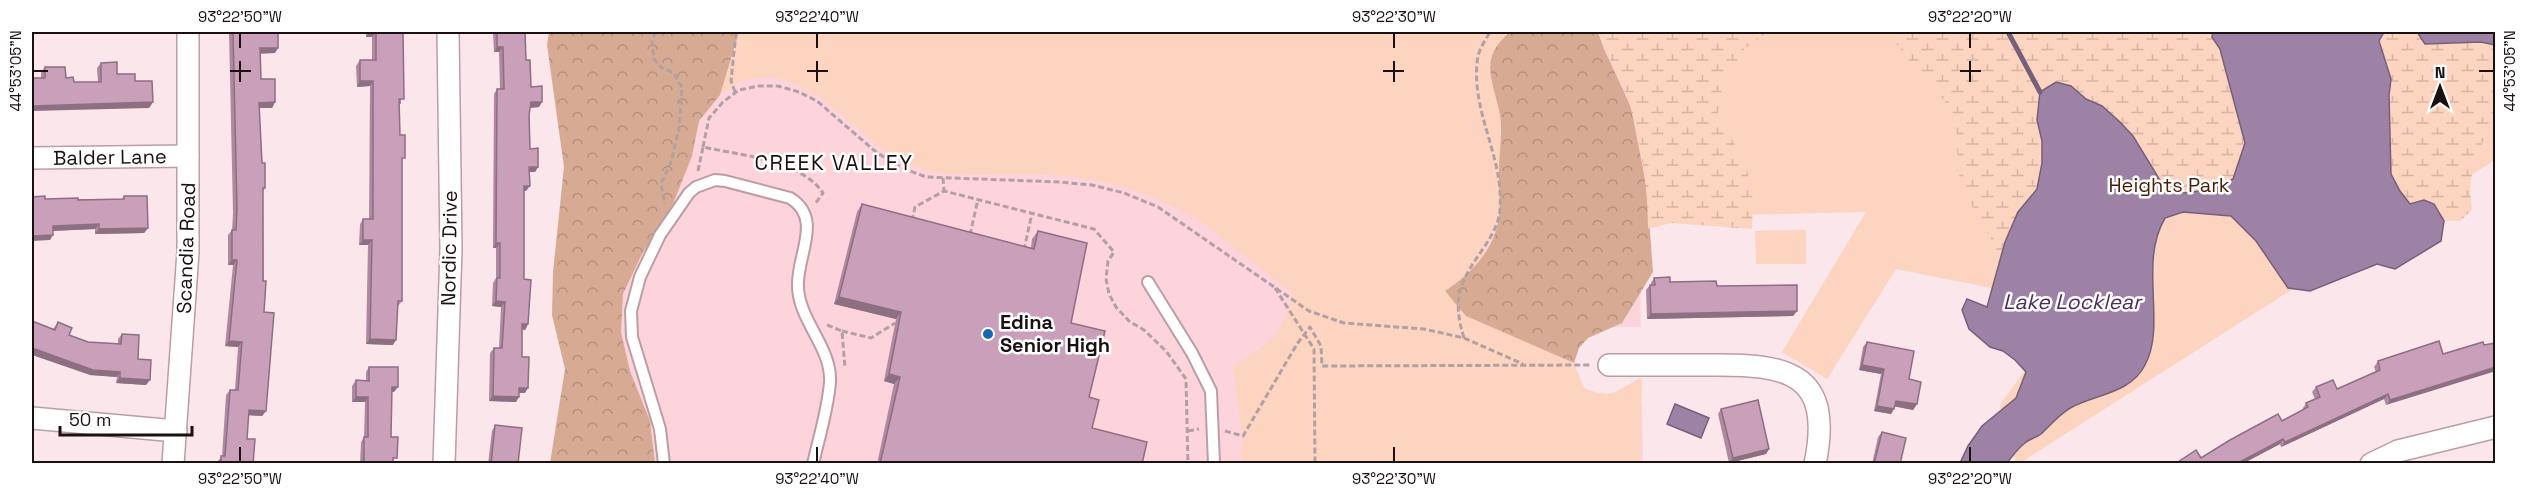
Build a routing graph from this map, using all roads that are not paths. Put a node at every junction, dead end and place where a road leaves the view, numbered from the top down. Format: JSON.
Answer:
{"nodes":[{"id":1,"x":188,"y":32,"type":"edge"},
{"id":2,"x":448,"y":32,"type":"edge"},
{"id":3,"x":188,"y":156,"type":"junction"},
{"id":4,"x":32,"y":158,"type":"edge"},
{"id":5,"x":1148,"y":282,"type":"dead end"},
{"id":6,"x":1609,"y":365,"type":"road end"},
{"id":7,"x":32,"y":418,"type":"edge"},
{"id":8,"x":2496,"y":428,"type":"edge"},
{"id":9,"x":176,"y":431,"type":"junction"},
{"id":10,"x":173,"y":464,"type":"edge"},
{"id":11,"x":444,"y":464,"type":"edge"},
{"id":12,"x":664,"y":464,"type":"edge"},
{"id":13,"x":813,"y":464,"type":"edge"},
{"id":14,"x":1214,"y":464,"type":"edge"},
{"id":15,"x":1815,"y":464,"type":"edge"},
{"id":16,"x":2371,"y":464,"type":"edge"}],
"edges":[{"from":1,"to":3,"type":"street","name":"Scandia Road"},
{"from":2,"to":11,"type":"street","name":"Nordic Drive"},
{"from":3,"to":4,"type":"street","name":"Balder Lane"},
{"from":3,"to":9,"type":"street","name":"Scandia Road"},
{"from":5,"to":14,"type":"lane"},
{"from":6,"to":15,"type":"street"},
{"from":7,"to":9,"type":"street"},
{"from":8,"to":16,"type":"street"},
{"from":9,"to":10,"type":"street","name":"Scandia Road"},
{"from":12,"to":13,"type":"lane"}]}
